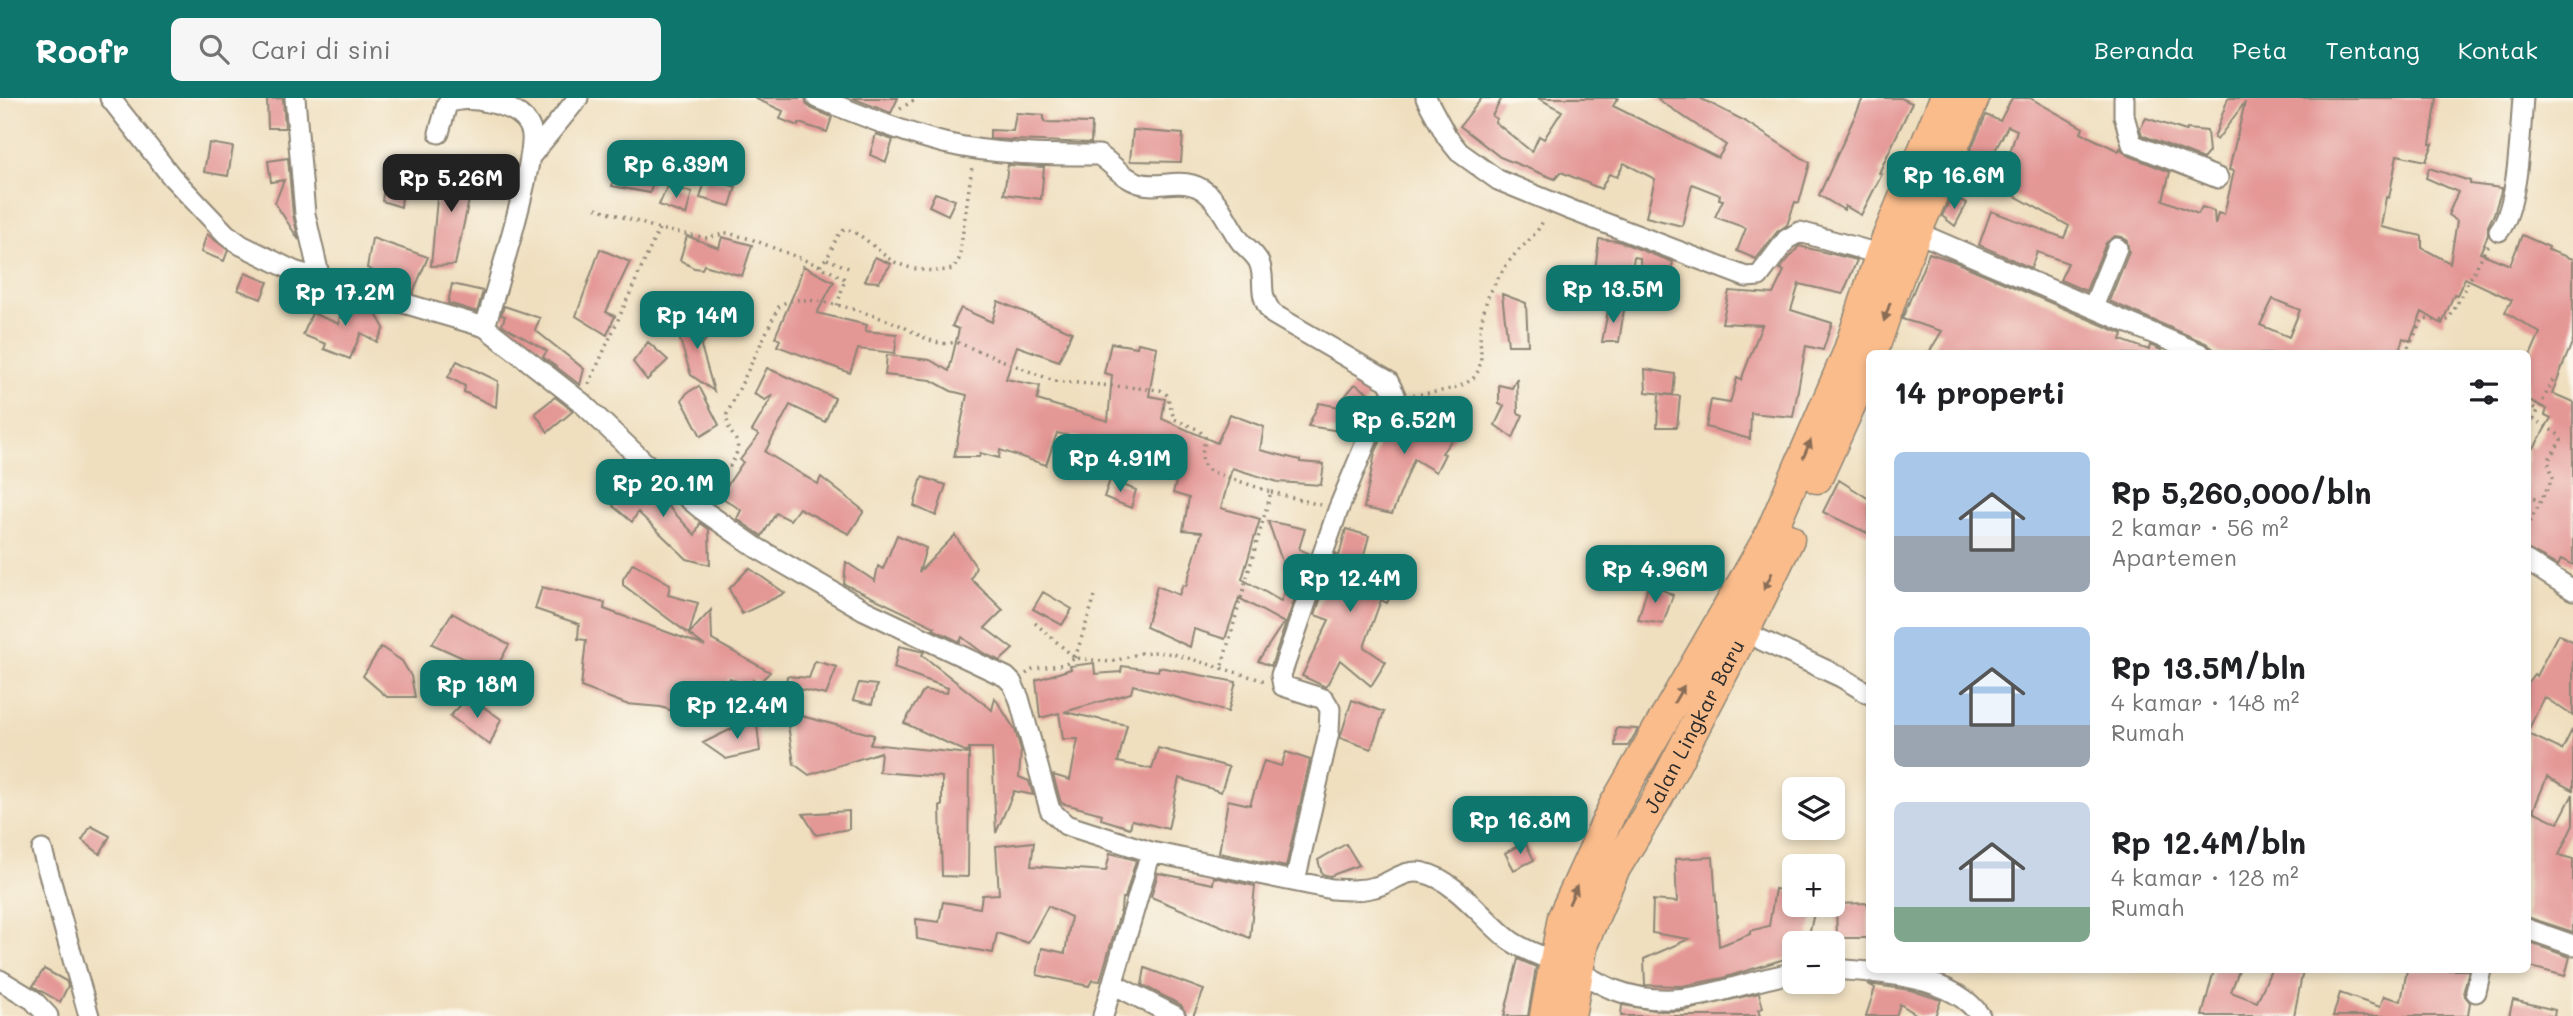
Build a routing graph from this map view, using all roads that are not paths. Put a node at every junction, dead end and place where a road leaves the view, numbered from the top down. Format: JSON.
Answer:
{"nodes":[{"id":1,"x":110,"y":98,"type":"edge"},
{"id":2,"x":295,"y":98,"type":"edge"},
{"id":3,"x":578,"y":98,"type":"edge"},
{"id":4,"x":817,"y":98,"type":"edge"},
{"id":5,"x":1426,"y":98,"type":"edge"},
{"id":6,"x":1945,"y":98,"type":"edge"},
{"id":7,"x":1974,"y":98,"type":"edge"},
{"id":8,"x":2124,"y":98,"type":"edge"},
{"id":9,"x":2524,"y":98,"type":"edge"},
{"id":10,"x":439,"y":133,"type":"dead end"},
{"id":11,"x":530,"y":157,"type":"junction"},
{"id":12,"x":2218,"y":178,"type":"dead end"},
{"id":13,"x":2499,"y":231,"type":"road end"},
{"id":14,"x":1916,"y":232,"type":"junction"},
{"id":15,"x":2117,"y":248,"type":"dead end"},
{"id":16,"x":1892,"y":257,"type":"junction"},
{"id":17,"x":320,"y":279,"type":"junction"},
{"id":18,"x":2093,"y":307,"type":"junction"},
{"id":19,"x":485,"y":327,"type":"junction"},
{"id":20,"x":1873,"y":350,"type":"edge"},
{"id":21,"x":2192,"y":350,"type":"edge"},
{"id":22,"x":1866,"y":370,"type":"edge"},
{"id":23,"x":2531,"y":564,"type":"edge"},
{"id":24,"x":2573,"y":590,"type":"edge"},
{"id":25,"x":1744,"y":632,"type":"junction"},
{"id":26,"x":1866,"y":692,"type":"edge"},
{"id":27,"x":42,"y":850,"type":"dead end"},
{"id":28,"x":1150,"y":852,"type":"junction"},
{"id":29,"x":1295,"y":881,"type":"junction"},
{"id":30,"x":2531,"y":930,"type":"edge"},
{"id":31,"x":2573,"y":945,"type":"edge"},
{"id":32,"x":1566,"y":965,"type":"junction"},
{"id":33,"x":1845,"y":970,"type":"edge"},
{"id":34,"x":1866,"y":972,"type":"edge"},
{"id":35,"x":1873,"y":973,"type":"edge"},
{"id":36,"x":2480,"y":973,"type":"edge"},
{"id":37,"x":1782,"y":975,"type":"edge"},
{"id":38,"x":0,"y":979,"type":"edge"},
{"id":39,"x":1113,"y":984,"type":"junction"},
{"id":40,"x":2476,"y":992,"type":"dead end"},
{"id":41,"x":48,"y":1016,"type":"edge"},
{"id":42,"x":89,"y":1016,"type":"edge"},
{"id":43,"x":1103,"y":1016,"type":"edge"},
{"id":44,"x":1175,"y":1016,"type":"edge"},
{"id":45,"x":1545,"y":1016,"type":"edge"},
{"id":46,"x":1570,"y":1016,"type":"edge"},
{"id":47,"x":1980,"y":1016,"type":"edge"}],
"edges":[{"from":1,"to":17,"type":"street"},
{"from":2,"to":17,"type":"street"},
{"from":3,"to":11,"type":"street"},
{"from":4,"to":29,"type":"street"},
{"from":5,"to":16,"type":"street"},
{"from":6,"to":16,"type":"highway","name":"Jalan Lingkar Baru"},
{"from":7,"to":14,"type":"highway","name":"Jalan Lingkar Baru"},
{"from":8,"to":12,"type":"street"},
{"from":9,"to":13,"type":"street"},
{"from":10,"to":11,"type":"street"},
{"from":11,"to":19,"type":"street"},
{"from":14,"to":16,"type":"highway","name":"Jalan Lingkar Baru"},
{"from":14,"to":18,"type":"street"},
{"from":15,"to":18,"type":"street"},
{"from":16,"to":20,"type":"highway","name":"Jalan Lingkar Baru","one_way":true},
{"from":32,"to":16,"type":"highway","name":"Jalan Lingkar Baru","one_way":true},
{"from":17,"to":19,"type":"street"},
{"from":18,"to":21,"type":"street"},
{"from":19,"to":28,"type":"street"},
{"from":22,"to":25,"type":"highway","name":"Jalan Lingkar Baru","one_way":true},
{"from":23,"to":24,"type":"street"},
{"from":25,"to":26,"type":"street"},
{"from":25,"to":32,"type":"highway","name":"Jalan Lingkar Baru"},
{"from":27,"to":42,"type":"street"},
{"from":28,"to":29,"type":"street"},
{"from":28,"to":39,"type":"street"},
{"from":29,"to":32,"type":"street"},
{"from":30,"to":31,"type":"street"},
{"from":32,"to":37,"type":"street"},
{"from":32,"to":45,"type":"highway","name":"Jalan Lingkar Baru"},
{"from":32,"to":46,"type":"highway","name":"Jalan Lingkar Baru"},
{"from":33,"to":34,"type":"street"},
{"from":35,"to":47,"type":"street"},
{"from":36,"to":40,"type":"street"},
{"from":38,"to":41,"type":"street"},
{"from":39,"to":43,"type":"street"},
{"from":39,"to":44,"type":"street"}]}
